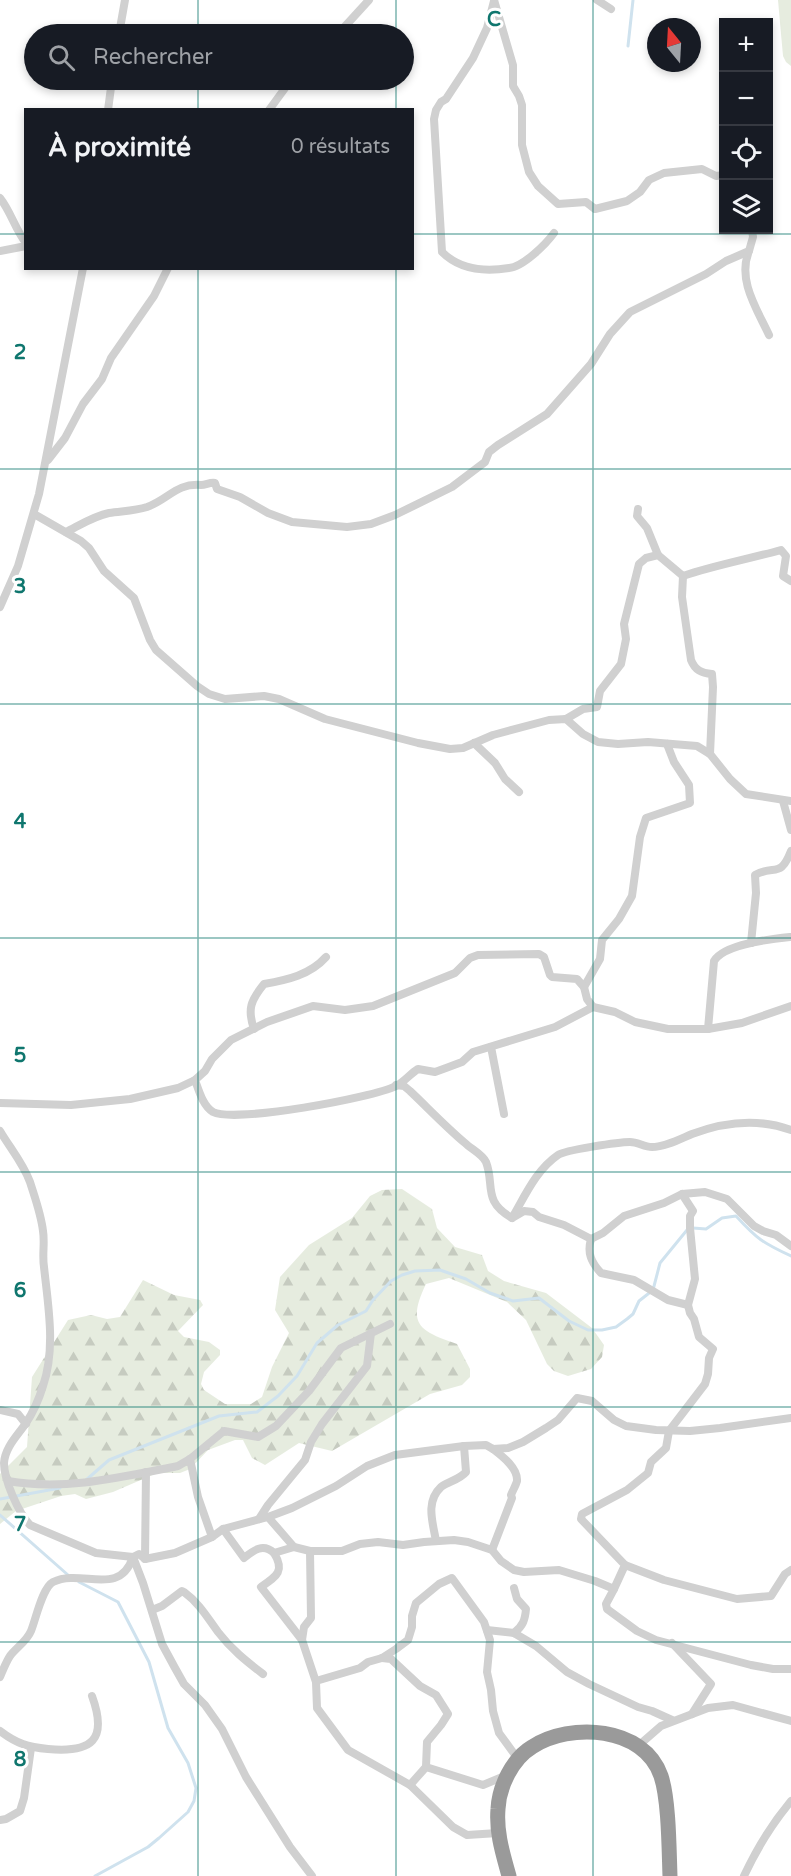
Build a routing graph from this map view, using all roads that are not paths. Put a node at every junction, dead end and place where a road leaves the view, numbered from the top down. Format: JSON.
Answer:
{"nodes":[{"id":1,"x":125,"y":0,"type":"edge"},
{"id":2,"x":369,"y":0,"type":"edge"},
{"id":3,"x":494,"y":0,"type":"edge"},
{"id":4,"x":597,"y":0,"type":"edge"},
{"id":5,"x":610,"y":9,"type":"dead end"},
{"id":6,"x":121,"y":24,"type":"edge"},
{"id":7,"x":347,"y":24,"type":"edge"},
{"id":8,"x":111,"y":90,"type":"edge"},
{"id":9,"x":284,"y":90,"type":"edge"},
{"id":10,"x":108,"y":108,"type":"edge"},
{"id":11,"x":270,"y":108,"type":"edge"},
{"id":12,"x":719,"y":176,"type":"edge"},
{"id":13,"x":0,"y":198,"type":"edge"},
{"id":14,"x":554,"y":233,"type":"dead end"},
{"id":15,"x":753,"y":234,"type":"edge"},
{"id":16,"x":24,"y":241,"type":"edge"},
{"id":17,"x":24,"y":245,"type":"edge"},
{"id":18,"x":0,"y":251,"type":"edge"},
{"id":19,"x":749,"y":251,"type":"junction"},
{"id":20,"x":83,"y":270,"type":"edge"},
{"id":21,"x":167,"y":270,"type":"edge"},
{"id":22,"x":769,"y":335,"type":"dead end"},
{"id":23,"x":44,"y":466,"type":"junction"},
{"id":24,"x":638,"y":508,"type":"dead end"},
{"id":25,"x":34,"y":514,"type":"junction"},
{"id":26,"x":66,"y":532,"type":"junction"},
{"id":27,"x":658,"y":555,"type":"junction"},
{"id":28,"x":683,"y":576,"type":"junction"},
{"id":29,"x":791,"y":581,"type":"edge"},
{"id":30,"x":0,"y":607,"type":"edge"},
{"id":31,"x":566,"y":719,"type":"junction"},
{"id":32,"x":474,"y":743,"type":"junction"},
{"id":33,"x":667,"y":744,"type":"junction"},
{"id":34,"x":710,"y":754,"type":"junction"},
{"id":35,"x":519,"y":792,"type":"dead end"},
{"id":36,"x":787,"y":801,"type":"edge"},
{"id":37,"x":791,"y":830,"type":"edge"},
{"id":38,"x":791,"y":851,"type":"edge"},
{"id":39,"x":790,"y":936,"type":"edge"},
{"id":40,"x":751,"y":943,"type":"junction"},
{"id":41,"x":326,"y":957,"type":"dead end"},
{"id":42,"x":584,"y":987,"type":"junction"},
{"id":43,"x":791,"y":1006,"type":"edge"},
{"id":44,"x":593,"y":1007,"type":"junction"},
{"id":45,"x":254,"y":1029,"type":"junction"},
{"id":46,"x":708,"y":1029,"type":"junction"},
{"id":47,"x":491,"y":1047,"type":"junction"},
{"id":48,"x":195,"y":1080,"type":"junction"},
{"id":49,"x":396,"y":1085,"type":"junction"},
{"id":50,"x":0,"y":1102,"type":"edge"},
{"id":51,"x":504,"y":1114,"type":"dead end"},
{"id":52,"x":791,"y":1130,"type":"edge"},
{"id":53,"x":0,"y":1131,"type":"edge"},
{"id":54,"x":682,"y":1194,"type":"junction"},
{"id":55,"x":512,"y":1218,"type":"junction"},
{"id":56,"x":591,"y":1239,"type":"junction"},
{"id":57,"x":791,"y":1246,"type":"edge"},
{"id":58,"x":688,"y":1305,"type":"junction"},
{"id":59,"x":390,"y":1324,"type":"dead end"},
{"id":60,"x":371,"y":1332,"type":"junction"},
{"id":61,"x":0,"y":1410,"type":"edge"},
{"id":62,"x":791,"y":1418,"type":"edge"},
{"id":63,"x":26,"y":1424,"type":"junction"},
{"id":64,"x":669,"y":1431,"type":"junction"},
{"id":65,"x":464,"y":1446,"type":"junction"},
{"id":66,"x":493,"y":1449,"type":"junction"},
{"id":67,"x":190,"y":1459,"type":"junction"},
{"id":68,"x":146,"y":1472,"type":"junction"},
{"id":69,"x":9,"y":1481,"type":"junction"},
{"id":70,"x":264,"y":1518,"type":"junction"},
{"id":71,"x":223,"y":1529,"type":"junction"},
{"id":72,"x":212,"y":1537,"type":"junction"},
{"id":73,"x":436,"y":1541,"type":"junction"},
{"id":74,"x":294,"y":1547,"type":"junction"},
{"id":75,"x":492,"y":1550,"type":"junction"},
{"id":76,"x":310,"y":1551,"type":"junction"},
{"id":77,"x":274,"y":1553,"type":"junction"},
{"id":78,"x":133,"y":1557,"type":"junction"},
{"id":79,"x":145,"y":1559,"type":"junction"},
{"id":80,"x":625,"y":1565,"type":"junction"},
{"id":81,"x":791,"y":1570,"type":"edge"},
{"id":82,"x":514,"y":1587,"type":"dead end"},
{"id":83,"x":614,"y":1589,"type":"junction"},
{"id":84,"x":152,"y":1610,"type":"junction"},
{"id":85,"x":487,"y":1630,"type":"junction"},
{"id":86,"x":514,"y":1633,"type":"junction"},
{"id":87,"x":302,"y":1640,"type":"junction"},
{"id":88,"x":672,"y":1643,"type":"junction"},
{"id":89,"x":382,"y":1658,"type":"junction"},
{"id":90,"x":791,"y":1669,"type":"edge"},
{"id":91,"x":264,"y":1674,"type":"dead end"},
{"id":92,"x":0,"y":1677,"type":"edge"},
{"id":93,"x":316,"y":1681,"type":"junction"},
{"id":94,"x":92,"y":1696,"type":"dead end"},
{"id":95,"x":692,"y":1714,"type":"junction"},
{"id":96,"x":672,"y":1720,"type":"junction"},
{"id":97,"x":791,"y":1721,"type":"edge"},
{"id":98,"x":0,"y":1731,"type":"edge"},
{"id":99,"x":638,"y":1746,"type":"junction"},
{"id":100,"x":31,"y":1748,"type":"junction"},
{"id":101,"x":518,"y":1759,"type":"junction"},
{"id":102,"x":426,"y":1767,"type":"junction"},
{"id":103,"x":508,"y":1775,"type":"junction"},
{"id":104,"x":411,"y":1785,"type":"junction"},
{"id":105,"x":791,"y":1801,"type":"edge"},
{"id":106,"x":0,"y":1820,"type":"edge"},
{"id":107,"x":498,"y":1833,"type":"junction"},
{"id":108,"x":312,"y":1876,"type":"edge"},
{"id":109,"x":509,"y":1876,"type":"edge"},
{"id":110,"x":670,"y":1876,"type":"edge"},
{"id":111,"x":744,"y":1876,"type":"edge"}],
"edges":[{"from":1,"to":6,"type":"street"},
{"from":2,"to":7,"type":"street"},
{"from":3,"to":12,"type":"street"},
{"from":3,"to":14,"type":"street"},
{"from":4,"to":5,"type":"street"},
{"from":8,"to":10,"type":"street"},
{"from":9,"to":11,"type":"street"},
{"from":13,"to":16,"type":"street"},
{"from":15,"to":19,"type":"street"},
{"from":17,"to":18,"type":"street"},
{"from":19,"to":22,"type":"street"},
{"from":19,"to":26,"type":"street"},
{"from":20,"to":23,"type":"street"},
{"from":21,"to":23,"type":"street"},
{"from":23,"to":25,"type":"street"},
{"from":24,"to":27,"type":"street"},
{"from":25,"to":26,"type":"street"},
{"from":25,"to":30,"type":"street"},
{"from":26,"to":32,"type":"street"},
{"from":27,"to":28,"type":"street"},
{"from":27,"to":31,"type":"street"},
{"from":28,"to":29,"type":"street"},
{"from":28,"to":34,"type":"street"},
{"from":31,"to":32,"type":"street"},
{"from":31,"to":33,"type":"street"},
{"from":32,"to":35,"type":"street"},
{"from":33,"to":34,"type":"street"},
{"from":33,"to":42,"type":"street"},
{"from":34,"to":36,"type":"street"},
{"from":36,"to":37,"type":"street"},
{"from":38,"to":40,"type":"street"},
{"from":39,"to":40,"type":"street"},
{"from":40,"to":46,"type":"street"},
{"from":41,"to":45,"type":"street"},
{"from":42,"to":44,"type":"street"},
{"from":42,"to":45,"type":"street"},
{"from":43,"to":46,"type":"street"},
{"from":44,"to":46,"type":"street"},
{"from":44,"to":47,"type":"street"},
{"from":45,"to":48,"type":"street"},
{"from":47,"to":49,"type":"street"},
{"from":47,"to":51,"type":"street"},
{"from":48,"to":49,"type":"street"},
{"from":48,"to":50,"type":"street"},
{"from":49,"to":55,"type":"street"},
{"from":52,"to":55,"type":"street"},
{"from":53,"to":63,"type":"street"},
{"from":54,"to":56,"type":"street"},
{"from":54,"to":57,"type":"street"},
{"from":54,"to":58,"type":"street"},
{"from":55,"to":56,"type":"street"},
{"from":56,"to":58,"type":"street"},
{"from":58,"to":64,"type":"street"},
{"from":59,"to":60,"type":"street"},
{"from":60,"to":67,"type":"street"},
{"from":60,"to":70,"type":"street"},
{"from":61,"to":63,"type":"street"},
{"from":62,"to":64,"type":"street"},
{"from":63,"to":69,"type":"street"},
{"from":64,"to":66,"type":"street"},
{"from":64,"to":80,"type":"street"},
{"from":65,"to":66,"type":"street"},
{"from":65,"to":70,"type":"street"},
{"from":65,"to":73,"type":"street"},
{"from":66,"to":75,"type":"street"},
{"from":67,"to":68,"type":"street"},
{"from":67,"to":72,"type":"street"},
{"from":68,"to":69,"type":"street"},
{"from":68,"to":79,"type":"street"},
{"from":69,"to":78,"type":"street"},
{"from":70,"to":71,"type":"street"},
{"from":70,"to":74,"type":"street"},
{"from":71,"to":72,"type":"street"},
{"from":71,"to":77,"type":"street"},
{"from":72,"to":79,"type":"street"},
{"from":73,"to":75,"type":"street"},
{"from":73,"to":76,"type":"street"},
{"from":74,"to":76,"type":"street"},
{"from":74,"to":77,"type":"street"},
{"from":75,"to":83,"type":"street"},
{"from":76,"to":87,"type":"street"},
{"from":77,"to":87,"type":"street"},
{"from":78,"to":79,"type":"street"},
{"from":78,"to":84,"type":"street"},
{"from":78,"to":92,"type":"street"},
{"from":80,"to":81,"type":"street"},
{"from":80,"to":83,"type":"street"},
{"from":82,"to":86,"type":"street"},
{"from":83,"to":88,"type":"street"},
{"from":84,"to":91,"type":"street"},
{"from":84,"to":108,"type":"street"},
{"from":85,"to":86,"type":"street"},
{"from":85,"to":89,"type":"street"},
{"from":85,"to":101,"type":"street"},
{"from":86,"to":96,"type":"street"},
{"from":87,"to":93,"type":"street"},
{"from":88,"to":90,"type":"street"},
{"from":88,"to":95,"type":"street"},
{"from":89,"to":93,"type":"street"},
{"from":89,"to":102,"type":"street"},
{"from":93,"to":104,"type":"street"},
{"from":94,"to":100,"type":"street"},
{"from":95,"to":96,"type":"street"},
{"from":95,"to":97,"type":"street"},
{"from":96,"to":99,"type":"street"},
{"from":98,"to":100,"type":"street"},
{"from":99,"to":101,"type":"highway"},
{"from":99,"to":110,"type":"highway"},
{"from":100,"to":106,"type":"street"},
{"from":101,"to":103,"type":"highway"},
{"from":102,"to":103,"type":"street"},
{"from":102,"to":104,"type":"street"},
{"from":103,"to":107,"type":"highway"},
{"from":104,"to":107,"type":"street"},
{"from":105,"to":111,"type":"street"},
{"from":107,"to":109,"type":"highway"}]}
